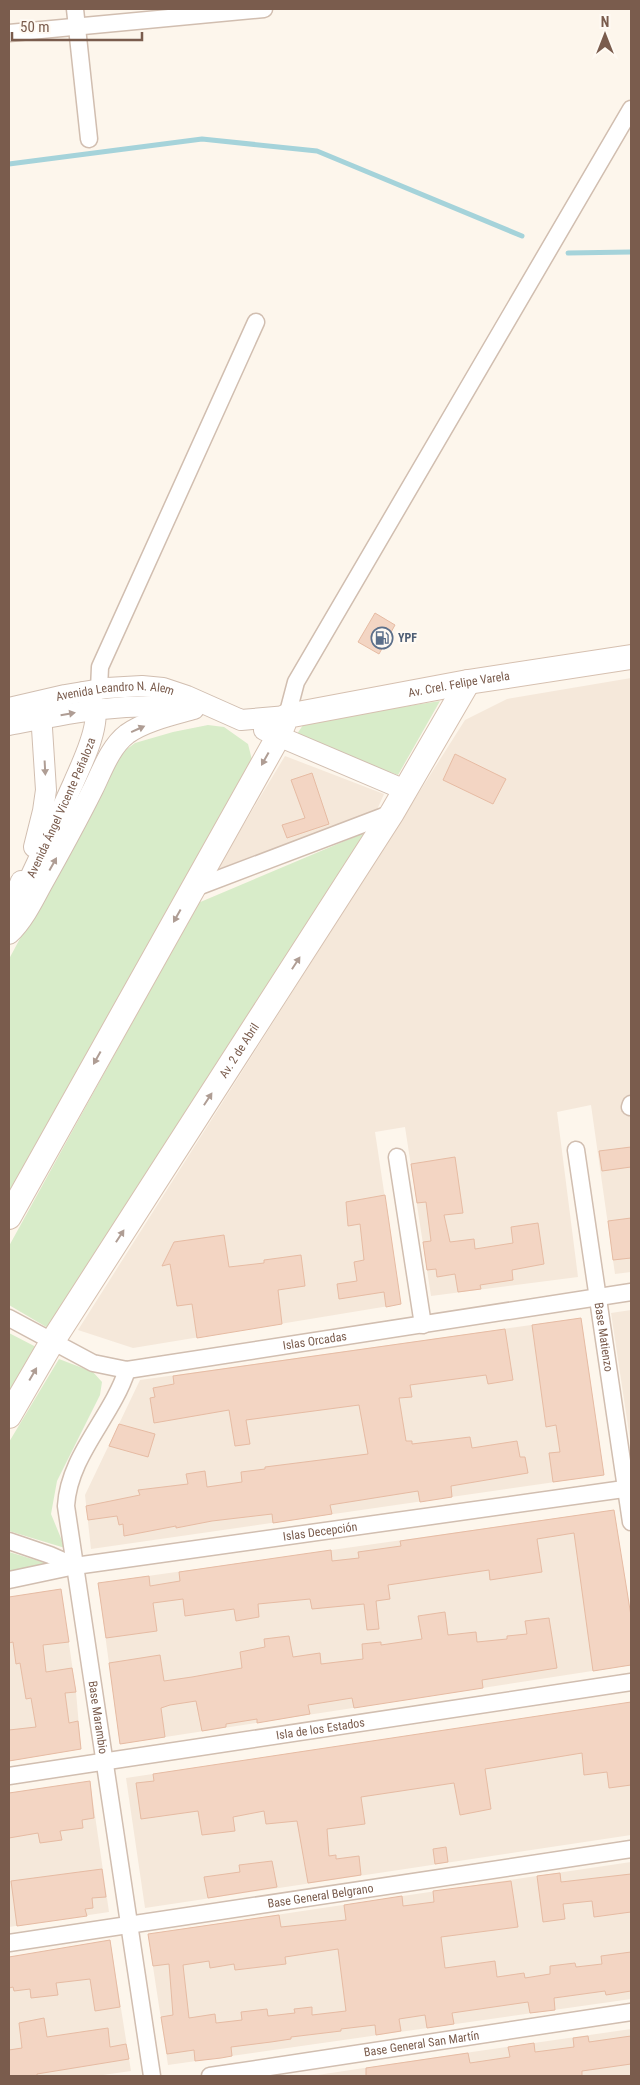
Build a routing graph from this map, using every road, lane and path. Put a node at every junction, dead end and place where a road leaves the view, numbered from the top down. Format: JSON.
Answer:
{"nodes":[{"id":1,"x":75,"y":9,"type":"edge"},
{"id":2,"x":264,"y":9,"type":"edge"},
{"id":3,"x":77,"y":27,"type":"junction"},
{"id":4,"x":9,"y":34,"type":"edge"},
{"id":5,"x":631,"y":109,"type":"edge"},
{"id":6,"x":89,"y":138,"type":"dead end"},
{"id":7,"x":256,"y":322,"type":"dead end"},
{"id":8,"x":631,"y":657,"type":"edge"},
{"id":9,"x":468,"y":682,"type":"junction"},
{"id":10,"x":85,"y":692,"type":"junction"},
{"id":11,"x":9,"y":708,"type":"edge"},
{"id":12,"x":95,"y":709,"type":"junction"},
{"id":13,"x":194,"y":709,"type":"junction"},
{"id":14,"x":218,"y":710,"type":"junction"},
{"id":15,"x":40,"y":719,"type":"junction"},
{"id":16,"x":9,"y":725,"type":"edge"},
{"id":17,"x":282,"y":726,"type":"junction"},
{"id":18,"x":405,"y":790,"type":"junction"},
{"id":19,"x":392,"y":814,"type":"junction"},
{"id":20,"x":192,"y":889,"type":"junction"},
{"id":21,"x":9,"y":911,"type":"edge"},
{"id":22,"x":9,"y":923,"type":"edge"},
{"id":23,"x":9,"y":934,"type":"edge"},
{"id":24,"x":576,"y":1150,"type":"dead end"},
{"id":25,"x":397,"y":1157,"type":"dead end"},
{"id":26,"x":9,"y":1216,"type":"edge"},
{"id":27,"x":631,"y":1292,"type":"edge"},
{"id":28,"x":597,"y":1298,"type":"junction"},
{"id":29,"x":9,"y":1318,"type":"edge"},
{"id":30,"x":423,"y":1325,"type":"junction"},
{"id":31,"x":52,"y":1342,"type":"junction"},
{"id":32,"x":127,"y":1370,"type":"junction"},
{"id":33,"x":9,"y":1416,"type":"edge"},
{"id":34,"x":628,"y":1489,"type":"edge"},
{"id":35,"x":631,"y":1522,"type":"edge"},
{"id":36,"x":9,"y":1541,"type":"edge"},
{"id":37,"x":75,"y":1566,"type":"junction"},
{"id":38,"x":9,"y":1580,"type":"edge"},
{"id":39,"x":631,"y":1682,"type":"edge"},
{"id":40,"x":105,"y":1760,"type":"junction"},
{"id":41,"x":9,"y":1776,"type":"edge"},
{"id":42,"x":631,"y":1850,"type":"edge"},
{"id":43,"x":129,"y":1926,"type":"junction"},
{"id":44,"x":9,"y":1943,"type":"edge"},
{"id":45,"x":631,"y":2012,"type":"edge"},
{"id":46,"x":152,"y":2076,"type":"edge"},
{"id":47,"x":210,"y":2076,"type":"edge"}],
"edges":[{"from":1,"to":3,"type":"street"},
{"from":2,"to":3,"type":"street"},
{"from":3,"to":4,"type":"street"},
{"from":3,"to":6,"type":"street"},
{"from":5,"to":17,"type":"street"},
{"from":7,"to":10,"type":"street"},
{"from":8,"to":9,"type":"main road","name":"Av. Crel. Felipe Varela"},
{"from":9,"to":17,"type":"main road","name":"Av. Crel. Felipe Varela"},
{"from":9,"to":18,"type":"main road","name":"Av. 2 de Abril"},
{"from":10,"to":11,"type":"street","name":"Avenida Leandro N. Alem"},
{"from":10,"to":12,"type":"street"},
{"from":10,"to":14,"type":"street","name":"Avenida Leandro N. Alem"},
{"from":10,"to":15,"type":"street"},
{"from":12,"to":13,"type":"street","name":"Avenida Leandro N. Alem"},
{"from":15,"to":12,"type":"street","name":"Avenida Leandro N. Alem","one_way":true},
{"from":12,"to":22,"type":"street","name":"Avenida Ángel Vicente Peñaloza"},
{"from":13,"to":14,"type":"street","name":"Avenida Leandro N. Alem"},
{"from":23,"to":13,"type":"street","one_way":true},
{"from":14,"to":17,"type":"street","name":"Avenida Leandro N. Alem"},
{"from":15,"to":16,"type":"street","name":"Avenida Leandro N. Alem"},
{"from":15,"to":21,"type":"street","one_way":true},
{"from":17,"to":18,"type":"street"},
{"from":17,"to":20,"type":"main road","one_way":true},
{"from":18,"to":19,"type":"main road","name":"Av. 2 de Abril"},
{"from":19,"to":20,"type":"street"},
{"from":31,"to":19,"type":"main road","name":"Av. 2 de Abril","one_way":true},
{"from":20,"to":26,"type":"main road","one_way":true},
{"from":24,"to":28,"type":"street","name":"Base Matienzo"},
{"from":25,"to":30,"type":"street"},
{"from":27,"to":28,"type":"street","name":"Islas Orcadas"},
{"from":28,"to":30,"type":"street","name":"Islas Orcadas"},
{"from":28,"to":34,"type":"street","name":"Base Matienzo"},
{"from":29,"to":31,"type":"street","name":"Islas Orcadas"},
{"from":30,"to":32,"type":"street","name":"Islas Orcadas"},
{"from":31,"to":32,"type":"street","name":"Islas Orcadas"},
{"from":33,"to":31,"type":"main road","name":"Av. 2 de Abril","one_way":true},
{"from":32,"to":37,"type":"street","name":"Base Marambio"},
{"from":34,"to":35,"type":"street","name":"Base Matienzo"},
{"from":34,"to":37,"type":"street","name":"Islas Decepción"},
{"from":36,"to":37,"type":"street"},
{"from":37,"to":38,"type":"street","name":"Islas Decepción"},
{"from":37,"to":40,"type":"street","name":"Base Marambio"},
{"from":39,"to":40,"type":"street","name":"Isla de los Estados"},
{"from":40,"to":41,"type":"street","name":"Isla de los Estados"},
{"from":40,"to":43,"type":"street","name":"Base Marambio"},
{"from":42,"to":43,"type":"street","name":"Base General Belgrano"},
{"from":43,"to":44,"type":"street","name":"Base General Belgrano"},
{"from":43,"to":46,"type":"street","name":"Base Marambio"},
{"from":45,"to":47,"type":"street","name":"Base General San Martín"}]}
